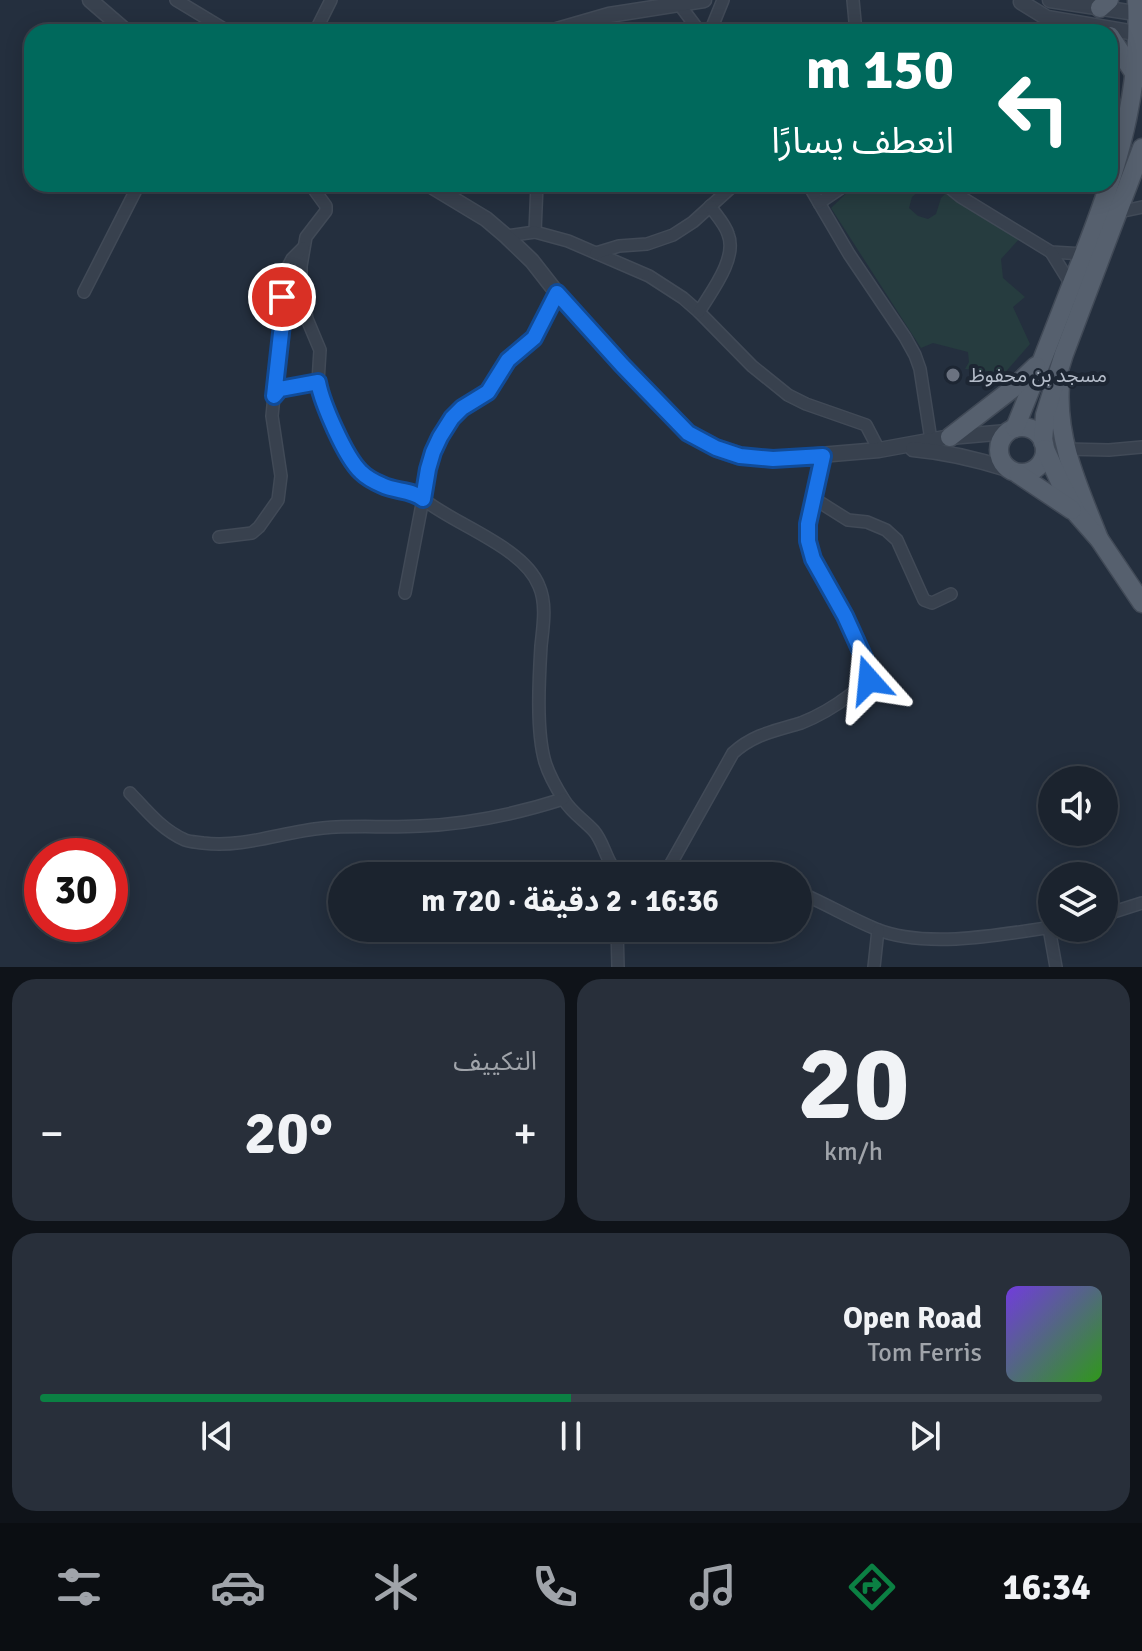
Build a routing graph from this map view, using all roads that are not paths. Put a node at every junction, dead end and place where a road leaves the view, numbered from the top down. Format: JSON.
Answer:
{"nodes":[{"id":1,"x":90,"y":0,"type":"edge"},
{"id":2,"x":176,"y":0,"type":"edge"},
{"id":3,"x":331,"y":0,"type":"edge"},
{"id":4,"x":704,"y":0,"type":"edge"},
{"id":5,"x":723,"y":0,"type":"edge"},
{"id":6,"x":853,"y":0,"type":"edge"},
{"id":7,"x":1050,"y":0,"type":"edge"},
{"id":8,"x":1014,"y":1,"type":"edge"},
{"id":9,"x":652,"y":3,"type":"edge"},
{"id":10,"x":679,"y":4,"type":"junction"},
{"id":11,"x":1140,"y":19,"type":"edge"},
{"id":12,"x":1106,"y":21,"type":"edge"},
{"id":13,"x":118,"y":24,"type":"edge"},
{"id":14,"x":216,"y":24,"type":"edge"},
{"id":15,"x":319,"y":24,"type":"edge"},
{"id":16,"x":578,"y":24,"type":"edge"},
{"id":17,"x":694,"y":24,"type":"edge"},
{"id":18,"x":713,"y":24,"type":"edge"},
{"id":19,"x":855,"y":24,"type":"edge"},
{"id":20,"x":1118,"y":43,"type":"edge"},
{"id":21,"x":1138,"y":79,"type":"junction"},
{"id":22,"x":1142,"y":148,"type":"edge"},
{"id":23,"x":1118,"y":166,"type":"edge"},
{"id":24,"x":135,"y":192,"type":"edge"},
{"id":25,"x":316,"y":192,"type":"edge"},
{"id":26,"x":441,"y":192,"type":"edge"},
{"id":27,"x":537,"y":192,"type":"edge"},
{"id":28,"x":726,"y":192,"type":"edge"},
{"id":29,"x":813,"y":192,"type":"edge"},
{"id":30,"x":835,"y":192,"type":"edge"},
{"id":31,"x":955,"y":192,"type":"edge"},
{"id":32,"x":1108,"y":192,"type":"edge"},
{"id":33,"x":819,"y":203,"type":"junction"},
{"id":34,"x":710,"y":206,"type":"junction"},
{"id":35,"x":1142,"y":207,"type":"edge"},
{"id":36,"x":1119,"y":212,"type":"junction"},
{"id":37,"x":535,"y":232,"type":"junction"},
{"id":38,"x":506,"y":236,"type":"junction"},
{"id":39,"x":304,"y":248,"type":"junction"},
{"id":40,"x":1051,"y":252,"type":"junction"},
{"id":41,"x":596,"y":253,"type":"junction"},
{"id":42,"x":1084,"y":254,"type":"junction"},
{"id":43,"x":1072,"y":286,"type":"junction"},
{"id":44,"x":84,"y":292,"type":"dead end"},
{"id":45,"x":557,"y":293,"type":"junction"},
{"id":46,"x":699,"y":312,"type":"junction"},
{"id":47,"x":1064,"y":354,"type":"junction"},
{"id":48,"x":1044,"y":359,"type":"junction"},
{"id":49,"x":318,"y":382,"type":"junction"},
{"id":50,"x":274,"y":396,"type":"junction"},
{"id":51,"x":1011,"y":430,"type":"junction"},
{"id":52,"x":950,"y":437,"type":"junction"},
{"id":53,"x":931,"y":440,"type":"junction"},
{"id":54,"x":1044,"y":446,"type":"junction"},
{"id":55,"x":1142,"y":447,"type":"edge"},
{"id":56,"x":897,"y":448,"type":"junction"},
{"id":57,"x":1065,"y":449,"type":"junction"},
{"id":58,"x":879,"y":450,"type":"junction"},
{"id":59,"x":823,"y":456,"type":"junction"},
{"id":60,"x":1013,"y":472,"type":"junction"},
{"id":61,"x":813,"y":498,"type":"junction"},
{"id":62,"x":423,"y":499,"type":"junction"},
{"id":63,"x":1077,"y":514,"type":"junction"},
{"id":64,"x":219,"y":537,"type":"dead end"},
{"id":65,"x":1099,"y":539,"type":"junction"},
{"id":66,"x":405,"y":593,"type":"dead end"},
{"id":67,"x":951,"y":594,"type":"dead end"},
{"id":68,"x":1142,"y":603,"type":"edge"},
{"id":69,"x":130,"y":793,"type":"dead end"},
{"id":70,"x":563,"y":799,"type":"junction"},
{"id":71,"x":610,"y":862,"type":"edge"},
{"id":72,"x":672,"y":862,"type":"edge"},
{"id":73,"x":812,"y":898,"type":"edge"},
{"id":74,"x":1142,"y":903,"type":"edge"},
{"id":75,"x":1118,"y":911,"type":"edge"},
{"id":76,"x":1038,"y":928,"type":"edge"},
{"id":77,"x":878,"y":930,"type":"junction"},
{"id":78,"x":617,"y":942,"type":"edge"},
{"id":79,"x":1053,"y":942,"type":"edge"},
{"id":80,"x":618,"y":967,"type":"edge"},
{"id":81,"x":874,"y":967,"type":"edge"},
{"id":82,"x":1056,"y":967,"type":"edge"}],
"edges":[{"from":1,"to":13,"type":"street"},
{"from":2,"to":14,"type":"street"},
{"from":3,"to":15,"type":"street"},
{"from":4,"to":10,"type":"street"},
{"from":5,"to":18,"type":"street"},
{"from":6,"to":19,"type":"street"},
{"from":7,"to":8,"type":"street"},
{"from":7,"to":12,"type":"street"},
{"from":8,"to":12,"type":"street"},
{"from":9,"to":10,"type":"street"},
{"from":9,"to":16,"type":"street"},
{"from":10,"to":17,"type":"street"},
{"from":11,"to":12,"type":"street"},
{"from":11,"to":21,"type":"main road"},
{"from":20,"to":21,"type":"main road"},
{"from":21,"to":23,"type":"main road"},
{"from":22,"to":36,"type":"main road"},
{"from":24,"to":44,"type":"street"},
{"from":25,"to":39,"type":"street"},
{"from":26,"to":38,"type":"street"},
{"from":27,"to":37,"type":"street"},
{"from":28,"to":34,"type":"street"},
{"from":29,"to":33,"type":"street"},
{"from":30,"to":33,"type":"street"},
{"from":31,"to":40,"type":"street"},
{"from":32,"to":42,"type":"main road"},
{"from":33,"to":53,"type":"street"},
{"from":34,"to":41,"type":"street"},
{"from":34,"to":46,"type":"street"},
{"from":35,"to":36,"type":"street"},
{"from":36,"to":47,"type":"main road"},
{"from":37,"to":38,"type":"street"},
{"from":37,"to":41,"type":"street"},
{"from":38,"to":45,"type":"street"},
{"from":39,"to":49,"type":"street"},
{"from":39,"to":50,"type":"street"},
{"from":40,"to":42,"type":"street"},
{"from":40,"to":43,"type":"street"},
{"from":41,"to":46,"type":"street"},
{"from":42,"to":43,"type":"main road"},
{"from":43,"to":48,"type":"main road"},
{"from":45,"to":59,"type":"street"},
{"from":45,"to":62,"type":"street"},
{"from":46,"to":58,"type":"street"},
{"from":47,"to":54,"type":"main road"},
{"from":47,"to":57,"type":"main road"},
{"from":48,"to":51,"type":"main road"},
{"from":48,"to":52,"type":"main road"},
{"from":49,"to":50,"type":"street"},
{"from":49,"to":62,"type":"street"},
{"from":50,"to":64,"type":"street"},
{"from":51,"to":52,"type":"street"},
{"from":51,"to":54,"type":"main road"},
{"from":51,"to":60,"type":"main road"},
{"from":52,"to":53,"type":"street"},
{"from":53,"to":56,"type":"street"},
{"from":54,"to":60,"type":"main road"},
{"from":54,"to":63,"type":"main road"},
{"from":55,"to":57,"type":"street"},
{"from":56,"to":58,"type":"street"},
{"from":56,"to":60,"type":"street"},
{"from":57,"to":65,"type":"main road"},
{"from":58,"to":59,"type":"street"},
{"from":59,"to":61,"type":"street"},
{"from":60,"to":63,"type":"main road"},
{"from":61,"to":67,"type":"street"},
{"from":61,"to":72,"type":"street"},
{"from":62,"to":66,"type":"street"},
{"from":62,"to":70,"type":"street"},
{"from":63,"to":65,"type":"main road"},
{"from":65,"to":68,"type":"main road"},
{"from":69,"to":70,"type":"street"},
{"from":70,"to":71,"type":"street"},
{"from":73,"to":77,"type":"street"},
{"from":74,"to":75,"type":"street"},
{"from":76,"to":77,"type":"street"},
{"from":77,"to":81,"type":"street"},
{"from":78,"to":80,"type":"street"},
{"from":79,"to":82,"type":"street"}]}
